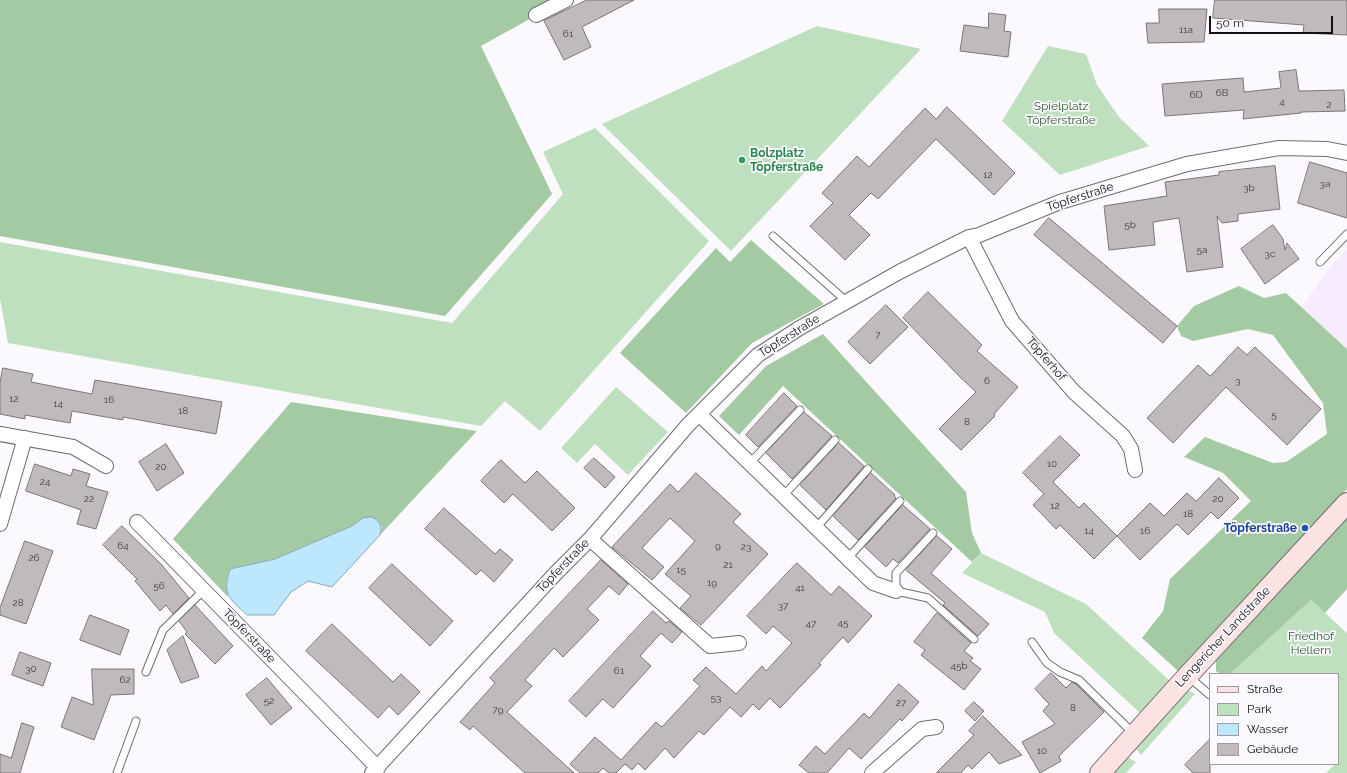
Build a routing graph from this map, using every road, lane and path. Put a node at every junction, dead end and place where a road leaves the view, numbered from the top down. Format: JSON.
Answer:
{"nodes":[{"id":1,"x":566,"y":0,"type":"edge"},
{"id":2,"x":536,"y":15,"type":"dead end"},
{"id":3,"x":1347,"y":152,"type":"edge"},
{"id":4,"x":1347,"y":234,"type":"edge"},
{"id":5,"x":774,"y":236,"type":"dead end"},
{"id":6,"x":969,"y":237,"type":"junction"},
{"id":7,"x":1320,"y":262,"type":"dead end"},
{"id":8,"x":846,"y":302,"type":"junction"},
{"id":9,"x":800,"y":410,"type":"dead end"},
{"id":10,"x":699,"y":414,"type":"junction"},
{"id":11,"x":0,"y":434,"type":"edge"},
{"id":12,"x":25,"y":438,"type":"junction"},
{"id":13,"x":835,"y":440,"type":"dead end"},
{"id":14,"x":749,"y":464,"type":"junction"},
{"id":15,"x":106,"y":466,"type":"dead end"},
{"id":16,"x":868,"y":469,"type":"dead end"},
{"id":17,"x":1135,"y":470,"type":"dead end"},
{"id":18,"x":783,"y":496,"type":"junction"},
{"id":19,"x":900,"y":500,"type":"dead end"},
{"id":20,"x":1347,"y":503,"type":"edge"},
{"id":21,"x":137,"y":522,"type":"dead end"},
{"id":22,"x":0,"y":524,"type":"edge"},
{"id":23,"x":816,"y":528,"type":"junction"},
{"id":24,"x":933,"y":533,"type":"dead end"},
{"id":25,"x":590,"y":539,"type":"junction"},
{"id":26,"x":848,"y":558,"type":"junction"},
{"id":27,"x":204,"y":590,"type":"junction"},
{"id":28,"x":896,"y":592,"type":"junction"},
{"id":29,"x":974,"y":639,"type":"dead end"},
{"id":30,"x":1032,"y":642,"type":"dead end"},
{"id":31,"x":739,"y":643,"type":"dead end"},
{"id":32,"x":146,"y":672,"type":"dead end"},
{"id":33,"x":1187,"y":676,"type":"junction"},
{"id":34,"x":1209,"y":694,"type":"edge"},
{"id":35,"x":136,"y":721,"type":"dead end"},
{"id":36,"x":936,"y":727,"type":"dead end"},
{"id":37,"x":1135,"y":734,"type":"junction"},
{"id":38,"x":375,"y":770,"type":"edge"},
{"id":39,"x":116,"y":773,"type":"edge"},
{"id":40,"x":872,"y":773,"type":"edge"},
{"id":41,"x":1100,"y":773,"type":"edge"}],
"edges":[{"from":1,"to":2,"type":"street"},
{"from":3,"to":6,"type":"street","name":"Töpferstraße"},
{"from":4,"to":7,"type":"lane"},
{"from":5,"to":8,"type":"lane"},
{"from":6,"to":8,"type":"street","name":"Töpferstraße"},
{"from":6,"to":17,"type":"street","name":"Töpferhof"},
{"from":8,"to":10,"type":"street","name":"Töpferstraße"},
{"from":9,"to":14,"type":"lane"},
{"from":10,"to":14,"type":"street"},
{"from":10,"to":25,"type":"street","name":"Töpferstraße"},
{"from":11,"to":12,"type":"street"},
{"from":12,"to":15,"type":"street"},
{"from":12,"to":22,"type":"street"},
{"from":13,"to":18,"type":"lane"},
{"from":14,"to":18,"type":"street"},
{"from":16,"to":23,"type":"lane"},
{"from":18,"to":23,"type":"street"},
{"from":19,"to":26,"type":"lane"},
{"from":20,"to":33,"type":"main road","name":"Lengericher Landstraße"},
{"from":21,"to":27,"type":"street","name":"Töpferstraße"},
{"from":23,"to":26,"type":"street"},
{"from":24,"to":28,"type":"lane"},
{"from":25,"to":31,"type":"street"},
{"from":25,"to":38,"type":"street","name":"Töpferstraße"},
{"from":26,"to":28,"type":"street"},
{"from":27,"to":32,"type":"lane"},
{"from":27,"to":38,"type":"street","name":"Töpferstraße"},
{"from":28,"to":29,"type":"lane"},
{"from":30,"to":37,"type":"lane"},
{"from":33,"to":34,"type":"lane"},
{"from":33,"to":37,"type":"main road","name":"Lengericher Landstraße"},
{"from":35,"to":39,"type":"lane"},
{"from":36,"to":40,"type":"street"},
{"from":37,"to":41,"type":"main road","name":"Lengericher Landstraße"}]}
